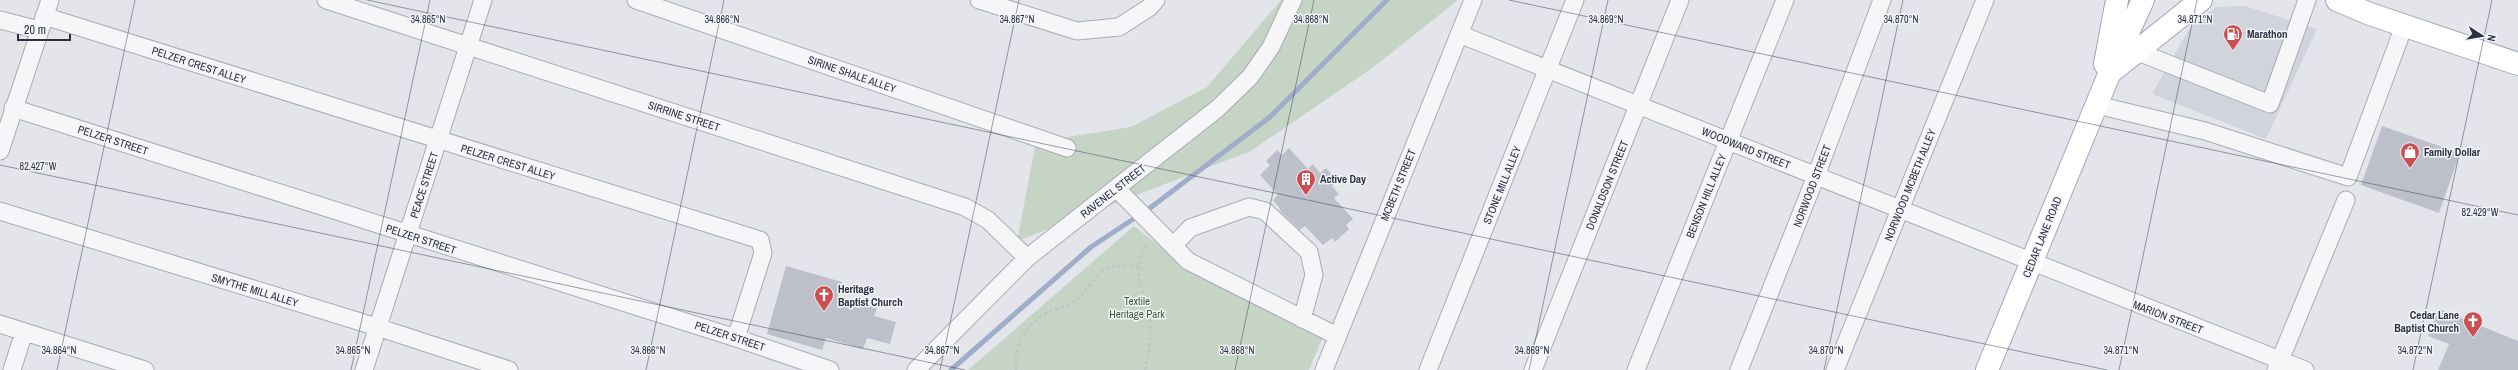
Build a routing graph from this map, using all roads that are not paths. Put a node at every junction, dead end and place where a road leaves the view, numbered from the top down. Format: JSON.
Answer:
{"nodes":[{"id":1,"x":50,"y":0,"type":"edge"},
{"id":2,"x":326,"y":0,"type":"edge"},
{"id":3,"x":483,"y":0,"type":"edge"},
{"id":4,"x":636,"y":0,"type":"edge"},
{"id":5,"x":979,"y":0,"type":"edge"},
{"id":6,"x":1156,"y":0,"type":"edge"},
{"id":7,"x":1293,"y":0,"type":"edge"},
{"id":8,"x":1473,"y":0,"type":"edge"},
{"id":9,"x":1575,"y":0,"type":"edge"},
{"id":10,"x":1680,"y":0,"type":"edge"},
{"id":11,"x":1785,"y":0,"type":"edge"},
{"id":12,"x":1882,"y":0,"type":"edge"},
{"id":13,"x":1985,"y":0,"type":"edge"},
{"id":14,"x":2117,"y":0,"type":"edge"},
{"id":15,"x":2143,"y":0,"type":"edge"},
{"id":16,"x":2201,"y":0,"type":"edge"},
{"id":17,"x":2307,"y":0,"type":"edge"},
{"id":18,"x":2345,"y":2,"type":"edge"},
{"id":19,"x":0,"y":20,"type":"edge"},
{"id":20,"x":41,"y":23,"type":"junction"},
{"id":21,"x":2404,"y":26,"type":"junction"},
{"id":22,"x":1459,"y":34,"type":"junction"},
{"id":23,"x":468,"y":46,"type":"junction"},
{"id":24,"x":2138,"y":52,"type":"junction"},
{"id":25,"x":2518,"y":64,"type":"edge"},
{"id":26,"x":1549,"y":69,"type":"junction"},
{"id":27,"x":2110,"y":72,"type":"junction"},
{"id":28,"x":1638,"y":105,"type":"junction"},
{"id":29,"x":2097,"y":105,"type":"junction"},
{"id":30,"x":13,"y":108,"type":"junction"},
{"id":31,"x":438,"y":141,"type":"junction"},
{"id":32,"x":1729,"y":141,"type":"junction"},
{"id":33,"x":1067,"y":148,"type":"dead end"},
{"id":34,"x":0,"y":151,"type":"edge"},
{"id":35,"x":1816,"y":176,"type":"junction"},
{"id":36,"x":1116,"y":188,"type":"junction"},
{"id":37,"x":2346,"y":200,"type":"dead end"},
{"id":38,"x":1900,"y":210,"type":"junction"},
{"id":39,"x":0,"y":211,"type":"edge"},
{"id":40,"x":408,"y":235,"type":"junction"},
{"id":41,"x":1173,"y":246,"type":"junction"},
{"id":42,"x":1027,"y":258,"type":"junction"},
{"id":43,"x":2032,"y":262,"type":"junction"},
{"id":44,"x":1302,"y":319,"type":"junction"},
{"id":45,"x":0,"y":324,"type":"edge"},
{"id":46,"x":378,"y":327,"type":"junction"},
{"id":47,"x":24,"y":332,"type":"junction"},
{"id":48,"x":1337,"y":336,"type":"junction"},
{"id":49,"x":736,"y":338,"type":"junction"},
{"id":50,"x":2278,"y":365,"type":"edge"},
{"id":51,"x":803,"y":366,"type":"edge"},
{"id":52,"x":12,"y":370,"type":"edge"},
{"id":53,"x":145,"y":370,"type":"edge"},
{"id":54,"x":364,"y":370,"type":"edge"},
{"id":55,"x":509,"y":370,"type":"edge"},
{"id":56,"x":830,"y":370,"type":"edge"},
{"id":57,"x":916,"y":370,"type":"edge"},
{"id":58,"x":1324,"y":370,"type":"edge"},
{"id":59,"x":1428,"y":370,"type":"edge"},
{"id":60,"x":1533,"y":370,"type":"edge"},
{"id":61,"x":1636,"y":370,"type":"edge"},
{"id":62,"x":1739,"y":370,"type":"edge"},
{"id":63,"x":1836,"y":370,"type":"edge"},
{"id":64,"x":1987,"y":370,"type":"edge"},
{"id":65,"x":2305,"y":370,"type":"edge"}],
"edges":[{"from":1,"to":20,"type":"street"},
{"from":2,"to":23,"type":"street","name":"SIRRINE STREET"},
{"from":3,"to":23,"type":"street","name":"PEACE STREET"},
{"from":4,"to":33,"type":"street","name":"SIRINE SHALE ALLEY"},
{"from":5,"to":6,"type":"street"},
{"from":7,"to":36,"type":"street","name":"RAVENEL STREET"},
{"from":8,"to":22,"type":"street","name":"MCBETH STREET"},
{"from":9,"to":26,"type":"street","name":"STONE MILL ALLEY"},
{"from":10,"to":28,"type":"street","name":"DONALDSON STREET"},
{"from":11,"to":32,"type":"street","name":"BENSON HILL ALLEY"},
{"from":12,"to":35,"type":"street","name":"NORWOOD STREET"},
{"from":13,"to":38,"type":"street","name":"NORWOOD MCBETH ALLEY"},
{"from":14,"to":29,"type":"main road","name":"CEDAR LANE ROAD"},
{"from":15,"to":27,"type":"main road","name":"CEDAR LANE ROAD"},
{"from":16,"to":24,"type":"main road"},
{"from":17,"to":24,"type":"street"},
{"from":18,"to":21,"type":"main road"},
{"from":19,"to":20,"type":"street","name":"PELZER CREST ALLEY"},
{"from":20,"to":30,"type":"street"},
{"from":20,"to":31,"type":"street","name":"PELZER CREST ALLEY"},
{"from":21,"to":25,"type":"main road"},
{"from":21,"to":29,"type":"street"},
{"from":22,"to":26,"type":"street","name":"WOODWARD STREET"},
{"from":22,"to":48,"type":"street","name":"MCBETH STREET"},
{"from":23,"to":31,"type":"street","name":"PEACE STREET"},
{"from":23,"to":42,"type":"street","name":"SIRRINE STREET"},
{"from":24,"to":27,"type":"main road"},
{"from":26,"to":28,"type":"street","name":"WOODWARD STREET"},
{"from":26,"to":59,"type":"street","name":"STONE MILL ALLEY"},
{"from":27,"to":29,"type":"main road","name":"CEDAR LANE ROAD"},
{"from":28,"to":32,"type":"street","name":"WOODWARD STREET"},
{"from":28,"to":60,"type":"street","name":"DONALDSON STREET"},
{"from":29,"to":43,"type":"main road","name":"CEDAR LANE ROAD"},
{"from":30,"to":34,"type":"street"},
{"from":30,"to":40,"type":"street","name":"PELZER STREET"},
{"from":31,"to":40,"type":"street","name":"PEACE STREET"},
{"from":31,"to":49,"type":"street","name":"PELZER CREST ALLEY"},
{"from":32,"to":35,"type":"street","name":"WOODWARD STREET"},
{"from":32,"to":61,"type":"street","name":"BENSON HILL ALLEY"},
{"from":35,"to":38,"type":"street","name":"WOODWARD STREET"},
{"from":35,"to":62,"type":"street","name":"NORWOOD STREET"},
{"from":36,"to":41,"type":"street"},
{"from":36,"to":42,"type":"street","name":"RAVENEL STREET"},
{"from":37,"to":50,"type":"street"},
{"from":38,"to":43,"type":"street","name":"WOODWARD STREET"},
{"from":38,"to":63,"type":"street","name":"NORWOOD MCBETH ALLEY"},
{"from":39,"to":46,"type":"street","name":"SMYTHE MILL ALLEY"},
{"from":40,"to":46,"type":"street","name":"PEACE STREET"},
{"from":40,"to":49,"type":"street","name":"PELZER STREET"},
{"from":41,"to":44,"type":"street"},
{"from":41,"to":44,"type":"street"},
{"from":42,"to":57,"type":"street","name":"RAVENEL STREET"},
{"from":43,"to":50,"type":"street","name":"MARION STREET"},
{"from":43,"to":64,"type":"main road","name":"CEDAR LANE ROAD"},
{"from":44,"to":48,"type":"street"},
{"from":45,"to":47,"type":"street"},
{"from":46,"to":54,"type":"street","name":"PEACE STREET"},
{"from":46,"to":55,"type":"street","name":"SMYTHE MILL ALLEY"},
{"from":47,"to":52,"type":"street"},
{"from":47,"to":53,"type":"street"},
{"from":48,"to":58,"type":"street","name":"MCBETH STREET"},
{"from":49,"to":51,"type":"street","name":"PELZER STREET"},
{"from":50,"to":65,"type":"street","name":"MARION STREET"},
{"from":51,"to":56,"type":"street","name":"PELZER STREET"}]}
